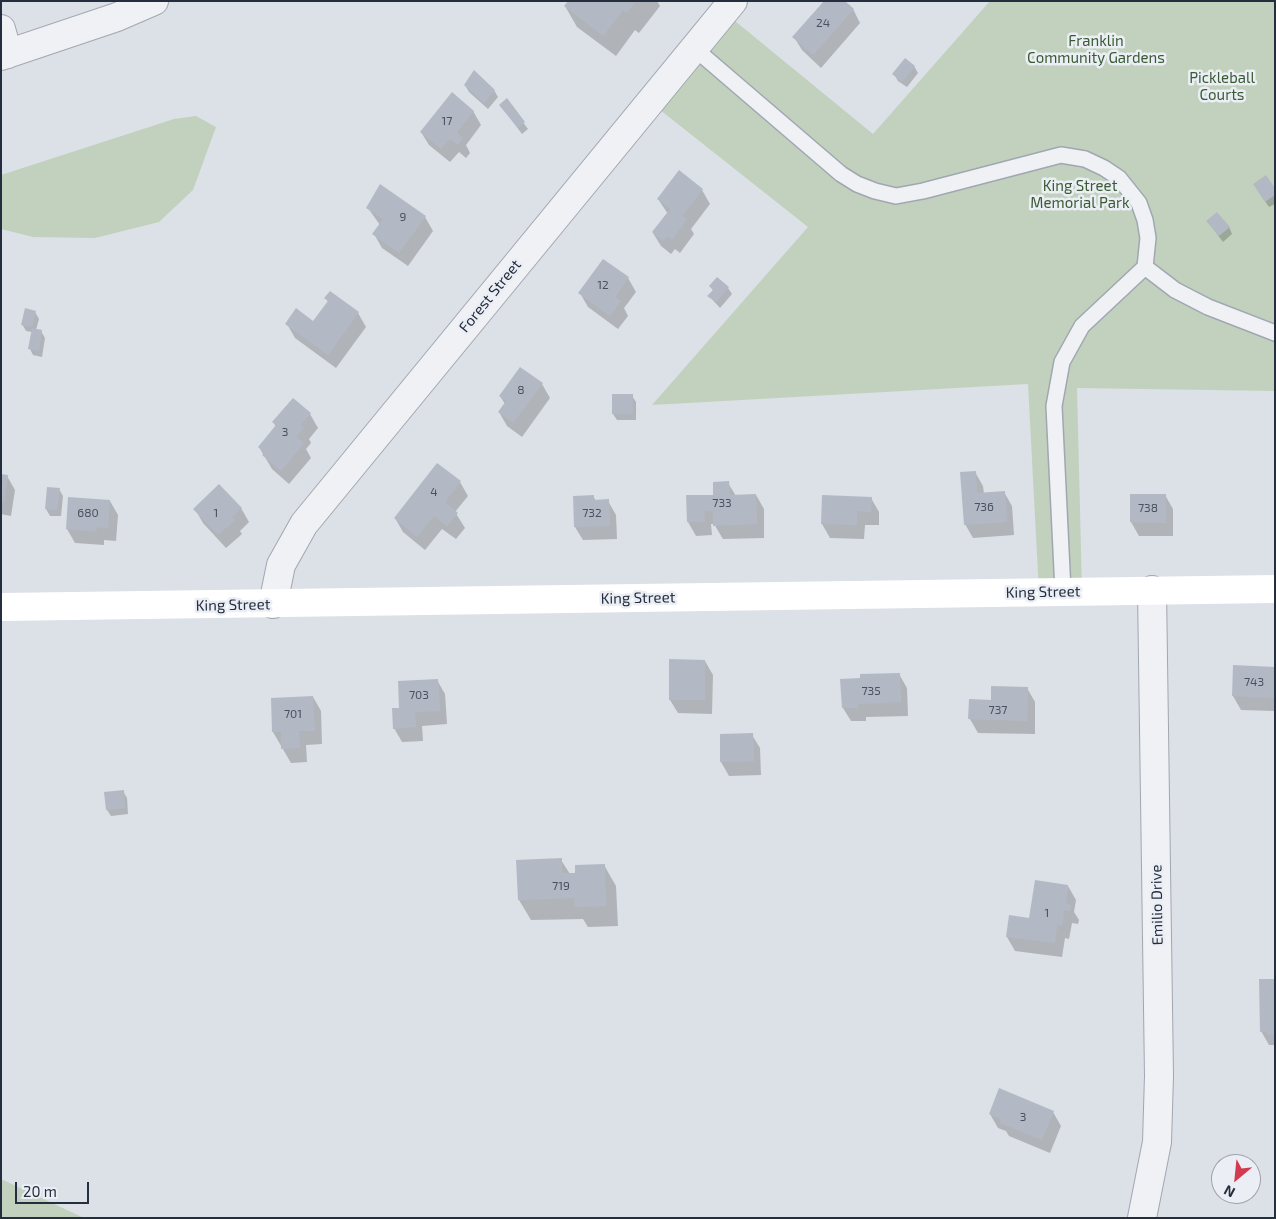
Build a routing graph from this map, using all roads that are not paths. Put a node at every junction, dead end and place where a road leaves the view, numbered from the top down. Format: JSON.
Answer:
{"nodes":[{"id":1,"x":154,"y":1,"type":"edge"},
{"id":2,"x":733,"y":1,"type":"edge"},
{"id":3,"x":4,"y":46,"type":"edge"},
{"id":4,"x":694,"y":48,"type":"junction"},
{"id":5,"x":1145,"y":267,"type":"junction"},
{"id":6,"x":1275,"y":333,"type":"edge"},
{"id":7,"x":1275,"y":589,"type":"edge"},
{"id":8,"x":1152,"y":590,"type":"junction"},
{"id":9,"x":1063,"y":591,"type":"junction"},
{"id":10,"x":273,"y":604,"type":"junction"},
{"id":11,"x":1,"y":607,"type":"edge"},
{"id":12,"x":1142,"y":1218,"type":"edge"}],
"edges":[{"from":1,"to":3,"type":"street"},
{"from":2,"to":4,"type":"street","name":"Forest Street"},
{"from":4,"to":5,"type":"lane"},
{"from":4,"to":10,"type":"street","name":"Forest Street"},
{"from":5,"to":6,"type":"lane"},
{"from":5,"to":9,"type":"lane"},
{"from":7,"to":8,"type":"main road","name":"King Street"},
{"from":8,"to":9,"type":"main road","name":"King Street"},
{"from":8,"to":12,"type":"street","name":"Emilio Drive"},
{"from":9,"to":10,"type":"main road","name":"King Street"},
{"from":10,"to":11,"type":"main road","name":"King Street"}]}
